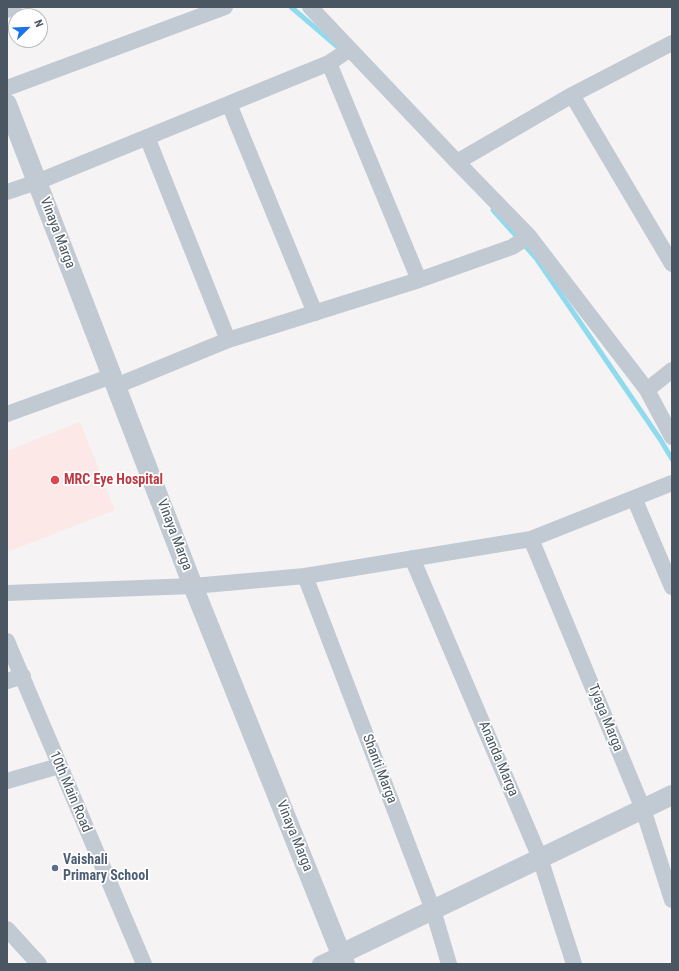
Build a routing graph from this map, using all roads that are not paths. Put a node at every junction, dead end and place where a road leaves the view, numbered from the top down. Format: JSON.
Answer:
{"nodes":[{"id":1,"x":14,"y":7,"type":"edge"},
{"id":2,"x":225,"y":7,"type":"edge"},
{"id":3,"x":310,"y":7,"type":"edge"},
{"id":4,"x":7,"y":10,"type":"edge"},
{"id":5,"x":672,"y":43,"type":"edge"},
{"id":6,"x":340,"y":56,"type":"junction"},
{"id":7,"x":7,"y":88,"type":"edge"},
{"id":8,"x":572,"y":96,"type":"junction"},
{"id":9,"x":7,"y":104,"type":"edge"},
{"id":10,"x":229,"y":104,"type":"junction"},
{"id":11,"x":147,"y":137,"type":"junction"},
{"id":12,"x":457,"y":162,"type":"junction"},
{"id":13,"x":37,"y":182,"type":"junction"},
{"id":14,"x":7,"y":192,"type":"edge"},
{"id":15,"x":521,"y":241,"type":"junction"},
{"id":16,"x":672,"y":264,"type":"edge"},
{"id":17,"x":419,"y":280,"type":"junction"},
{"id":18,"x":315,"y":313,"type":"junction"},
{"id":19,"x":228,"y":340,"type":"junction"},
{"id":20,"x":672,"y":370,"type":"edge"},
{"id":21,"x":114,"y":381,"type":"junction"},
{"id":22,"x":647,"y":390,"type":"junction"},
{"id":23,"x":7,"y":414,"type":"edge"},
{"id":24,"x":672,"y":437,"type":"edge"},
{"id":25,"x":668,"y":484,"type":"edge"},
{"id":26,"x":634,"y":498,"type":"junction"},
{"id":27,"x":531,"y":539,"type":"junction"},
{"id":28,"x":412,"y":558,"type":"junction"},
{"id":29,"x":306,"y":576,"type":"junction"},
{"id":30,"x":193,"y":586,"type":"junction"},
{"id":31,"x":672,"y":587,"type":"edge"},
{"id":32,"x":7,"y":593,"type":"edge"},
{"id":33,"x":7,"y":641,"type":"edge"},
{"id":34,"x":23,"y":676,"type":"junction"},
{"id":35,"x":7,"y":681,"type":"edge"},
{"id":36,"x":59,"y":766,"type":"junction"},
{"id":37,"x":7,"y":781,"type":"edge"},
{"id":38,"x":672,"y":795,"type":"edge"},
{"id":39,"x":642,"y":809,"type":"junction"},
{"id":40,"x":540,"y":858,"type":"junction"},
{"id":41,"x":672,"y":900,"type":"edge"},
{"id":42,"x":433,"y":910,"type":"junction"},
{"id":43,"x":7,"y":929,"type":"edge"},
{"id":44,"x":343,"y":959,"type":"edge"},
{"id":45,"x":39,"y":964,"type":"edge"},
{"id":46,"x":144,"y":964,"type":"edge"},
{"id":47,"x":320,"y":964,"type":"edge"},
{"id":48,"x":449,"y":964,"type":"edge"},
{"id":49,"x":574,"y":964,"type":"edge"}],
"edges":[{"from":1,"to":4,"type":"street"},
{"from":2,"to":7,"type":"street"},
{"from":3,"to":6,"type":"street"},
{"from":5,"to":8,"type":"street"},
{"from":6,"to":10,"type":"street"},
{"from":6,"to":12,"type":"street"},
{"from":6,"to":17,"type":"street"},
{"from":8,"to":12,"type":"street"},
{"from":8,"to":16,"type":"street"},
{"from":9,"to":13,"type":"street","name":"Vinaya Marga"},
{"from":10,"to":11,"type":"street"},
{"from":10,"to":18,"type":"street"},
{"from":11,"to":13,"type":"street"},
{"from":11,"to":19,"type":"street"},
{"from":12,"to":15,"type":"street"},
{"from":13,"to":14,"type":"street"},
{"from":13,"to":21,"type":"street","name":"Vinaya Marga"},
{"from":15,"to":17,"type":"street"},
{"from":15,"to":22,"type":"street"},
{"from":17,"to":18,"type":"street"},
{"from":18,"to":19,"type":"street"},
{"from":19,"to":21,"type":"street"},
{"from":20,"to":22,"type":"street"},
{"from":21,"to":23,"type":"street"},
{"from":21,"to":30,"type":"street","name":"Vinaya Marga"},
{"from":22,"to":24,"type":"street"},
{"from":25,"to":26,"type":"street"},
{"from":26,"to":27,"type":"street"},
{"from":26,"to":31,"type":"street"},
{"from":27,"to":28,"type":"street"},
{"from":27,"to":39,"type":"street","name":"Tyaga Marga"},
{"from":28,"to":29,"type":"street"},
{"from":28,"to":40,"type":"street","name":"Ananda Marga"},
{"from":29,"to":30,"type":"street"},
{"from":29,"to":42,"type":"street","name":"Shanti Marga"},
{"from":30,"to":32,"type":"street"},
{"from":30,"to":44,"type":"street","name":"Vinaya Marga"},
{"from":33,"to":34,"type":"street","name":"10th Main Road"},
{"from":34,"to":35,"type":"street"},
{"from":34,"to":36,"type":"street","name":"10th Main Road"},
{"from":36,"to":37,"type":"street"},
{"from":36,"to":46,"type":"street","name":"10th Main Road"},
{"from":38,"to":39,"type":"street"},
{"from":39,"to":40,"type":"street"},
{"from":39,"to":41,"type":"street","name":"Tyaga Marga"},
{"from":40,"to":42,"type":"street"},
{"from":40,"to":49,"type":"street","name":"Ananda Marga"},
{"from":42,"to":44,"type":"street"},
{"from":42,"to":48,"type":"street","name":"Shanti Marga"},
{"from":43,"to":45,"type":"street"},
{"from":44,"to":47,"type":"street"}]}
